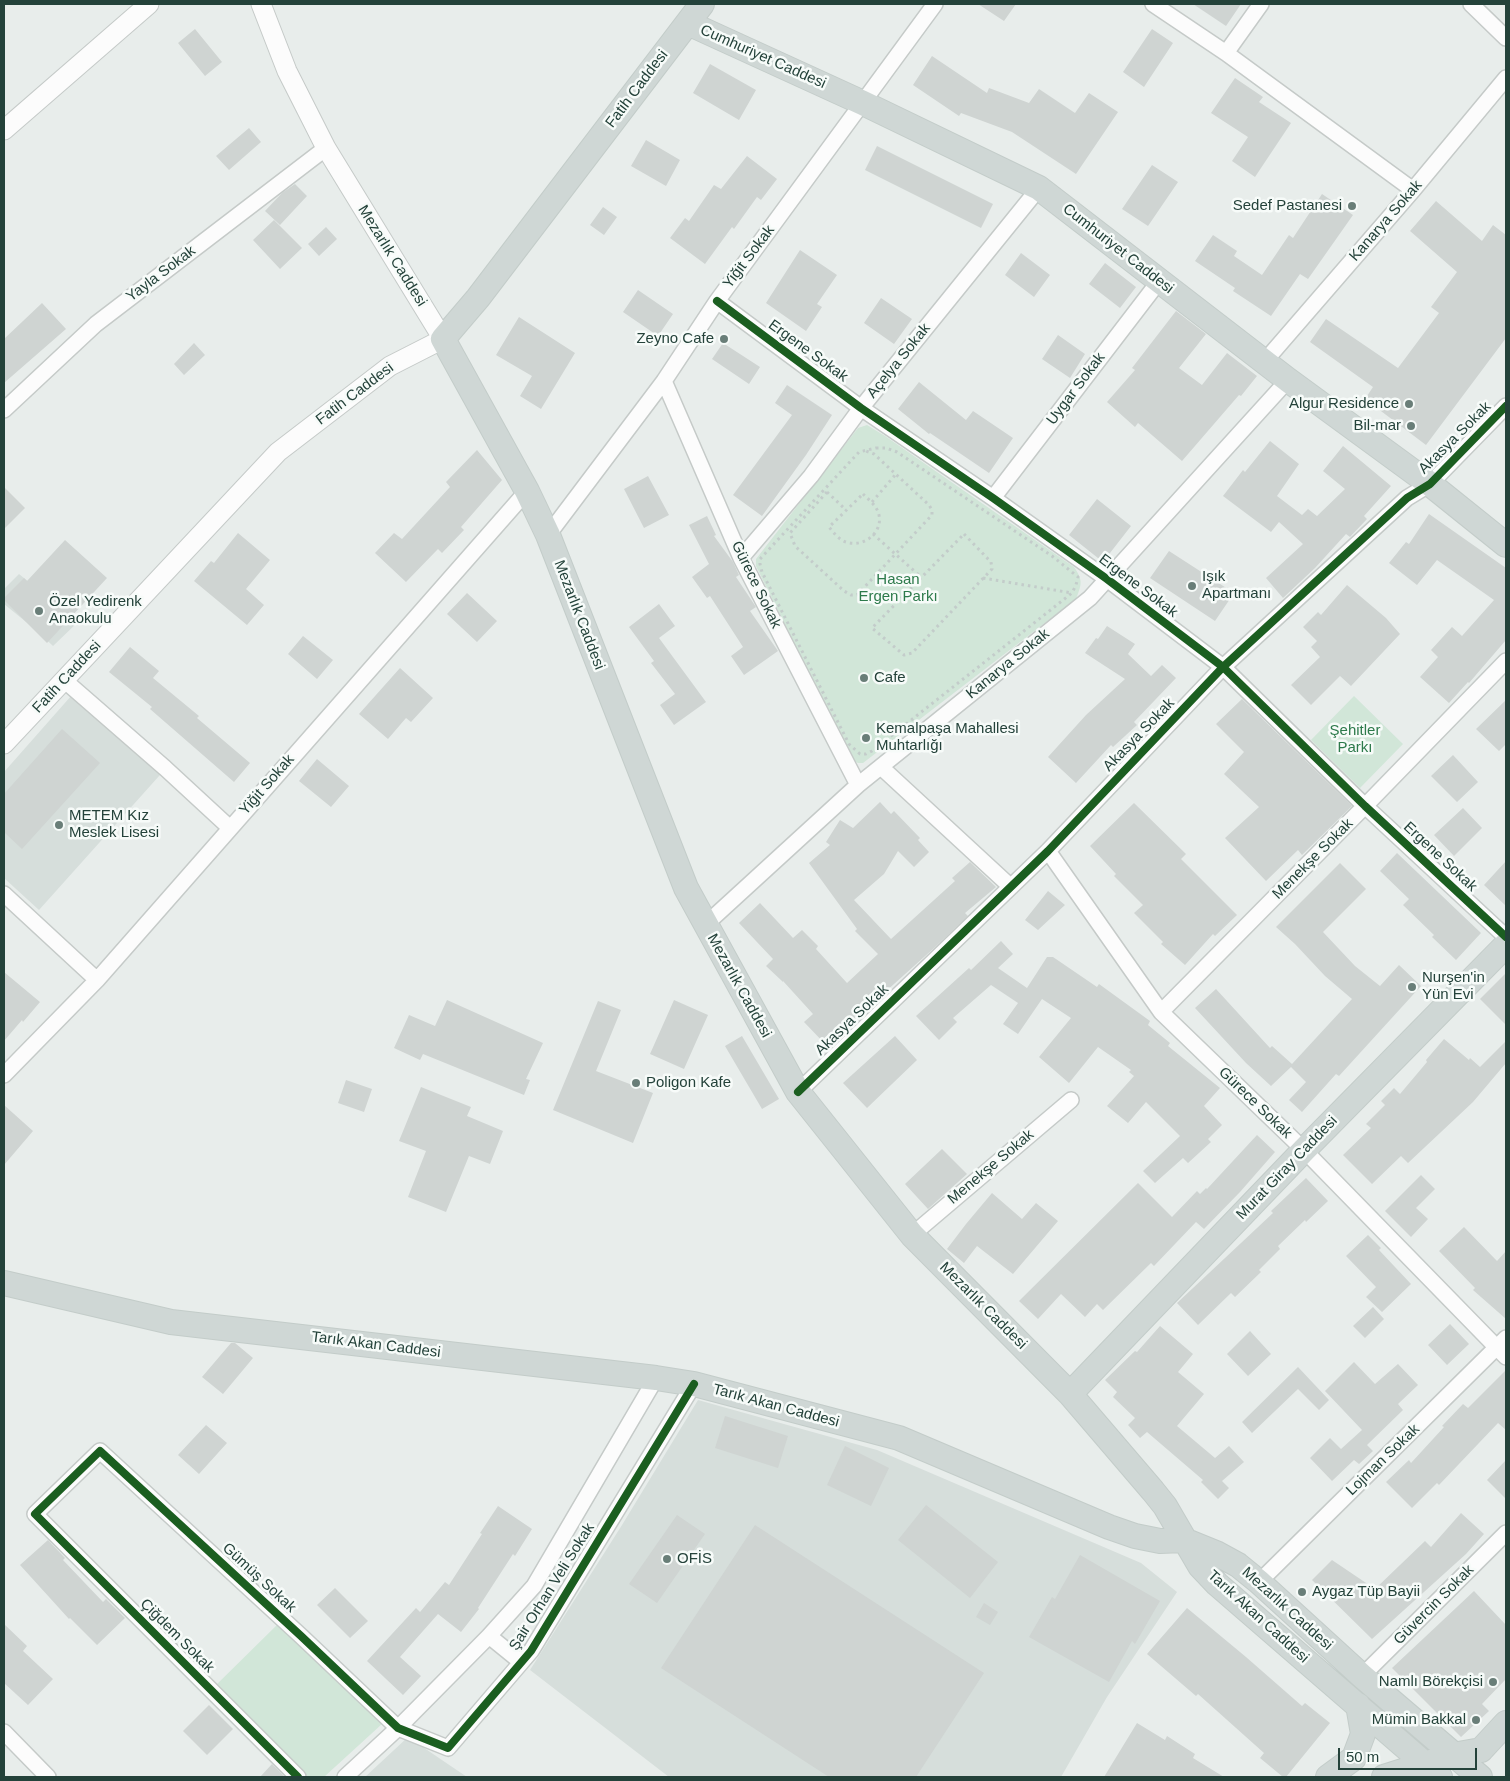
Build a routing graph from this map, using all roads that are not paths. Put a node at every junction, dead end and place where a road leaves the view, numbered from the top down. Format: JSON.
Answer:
{"nodes":[{"id":1,"x":149,"y":4,"type":"edge"},
{"id":2,"x":261,"y":4,"type":"edge"},
{"id":3,"x":702,"y":4,"type":"edge"},
{"id":4,"x":935,"y":4,"type":"edge"},
{"id":5,"x":1153,"y":4,"type":"edge"},
{"id":6,"x":1261,"y":4,"type":"edge"},
{"id":7,"x":1471,"y":4,"type":"edge"},
{"id":8,"x":688,"y":23,"type":"junction"},
{"id":9,"x":1506,"y":38,"type":"edge"},
{"id":10,"x":1226,"y":53,"type":"junction"},
{"id":11,"x":1506,"y":78,"type":"edge"},
{"id":12,"x":863,"y":103,"type":"junction"},
{"id":13,"x":4,"y":130,"type":"edge"},
{"id":14,"x":326,"y":148,"type":"junction"},
{"id":15,"x":1039,"y":188,"type":"junction"},
{"id":16,"x":1413,"y":190,"type":"junction"},
{"id":17,"x":1160,"y":280,"type":"junction"},
{"id":18,"x":716,"y":301,"type":"junction"},
{"id":19,"x":443,"y":338,"type":"junction"},
{"id":20,"x":1265,"y":361,"type":"junction"},
{"id":21,"x":1288,"y":380,"type":"junction"},
{"id":22,"x":664,"y":381,"type":"junction"},
{"id":23,"x":1506,"y":406,"type":"edge"},
{"id":24,"x":861,"y":408,"type":"junction"},
{"id":25,"x":4,"y":410,"type":"edge"},
{"id":26,"x":1430,"y":484,"type":"junction"},
{"id":27,"x":527,"y":491,"type":"junction"},
{"id":28,"x":993,"y":498,"type":"junction"},
{"id":29,"x":548,"y":535,"type":"junction"},
{"id":30,"x":1506,"y":545,"type":"edge"},
{"id":31,"x":741,"y":558,"type":"junction"},
{"id":32,"x":1106,"y":579,"type":"junction"},
{"id":33,"x":1506,"y":661,"type":"edge"},
{"id":34,"x":1223,"y":667,"type":"junction"},
{"id":35,"x":64,"y":680,"type":"junction"},
{"id":36,"x":5,"y":739,"type":"edge"},
{"id":37,"x":881,"y":767,"type":"junction"},
{"id":38,"x":858,"y":786,"type":"junction"},
{"id":39,"x":1365,"y":806,"type":"junction"},
{"id":40,"x":230,"y":828,"type":"junction"},
{"id":41,"x":1048,"y":851,"type":"junction"},
{"id":42,"x":1011,"y":887,"type":"junction"},
{"id":43,"x":4,"y":894,"type":"edge"},
{"id":44,"x":706,"y":925,"type":"junction"},
{"id":45,"x":1506,"y":937,"type":"edge"},
{"id":46,"x":1506,"y":945,"type":"edge"},
{"id":47,"x":97,"y":980,"type":"junction"},
{"id":48,"x":1161,"y":1012,"type":"junction"},
{"id":49,"x":4,"y":1075,"type":"edge"},
{"id":50,"x":798,"y":1092,"type":"junction"},
{"id":51,"x":1071,"y":1100,"type":"dead end"},
{"id":52,"x":1304,"y":1150,"type":"junction"},
{"id":53,"x":912,"y":1235,"type":"junction"},
{"id":54,"x":4,"y":1283,"type":"edge"},
{"id":55,"x":1503,"y":1348,"type":"edge"},
{"id":56,"x":656,"y":1378,"type":"junction"},
{"id":57,"x":694,"y":1384,"type":"junction"},
{"id":58,"x":1070,"y":1394,"type":"junction"},
{"id":59,"x":35,"y":1514,"type":"joint"},
{"id":60,"x":1506,"y":1533,"type":"edge"},
{"id":61,"x":1184,"y":1540,"type":"junction"},
{"id":62,"x":1259,"y":1582,"type":"junction"},
{"id":63,"x":489,"y":1636,"type":"junction"},
{"id":64,"x":521,"y":1662,"type":"junction"},
{"id":65,"x":1362,"y":1676,"type":"junction"},
{"id":66,"x":1358,"y":1705,"type":"junction"},
{"id":67,"x":1506,"y":1723,"type":"edge"},
{"id":68,"x":398,"y":1728,"type":"junction"},
{"id":69,"x":4,"y":1732,"type":"edge"},
{"id":70,"x":1480,"y":1750,"type":"junction"},
{"id":71,"x":1453,"y":1755,"type":"junction"},
{"id":72,"x":1433,"y":1771,"type":"edge"},
{"id":73,"x":44,"y":1776,"type":"edge"},
{"id":74,"x":1474,"y":1776,"type":"edge"},
{"id":75,"x":298,"y":1777,"type":"edge"},
{"id":76,"x":345,"y":1777,"type":"edge"},
{"id":77,"x":1328,"y":1777,"type":"edge"},
{"id":78,"x":1384,"y":1777,"type":"edge"}],
"edges":[{"from":1,"to":13,"type":"street"},
{"from":2,"to":14,"type":"street","name":"Mezarlık Caddesi"},
{"from":3,"to":8,"type":"main road","name":"Fatih Caddesi"},
{"from":4,"to":12,"type":"street","name":"Yiğit Sokak"},
{"from":5,"to":10,"type":"street"},
{"from":6,"to":10,"type":"street"},
{"from":7,"to":9,"type":"street"},
{"from":8,"to":12,"type":"main road","name":"Cumhuriyet Caddesi"},
{"from":8,"to":19,"type":"main road","name":"Fatih Caddesi"},
{"from":10,"to":16,"type":"street"},
{"from":11,"to":16,"type":"street","name":"Kanarya Sokak"},
{"from":12,"to":15,"type":"main road","name":"Cumhuriyet Caddesi"},
{"from":12,"to":18,"type":"street","name":"Yiğit Sokak"},
{"from":14,"to":19,"type":"street","name":"Mezarlık Caddesi"},
{"from":14,"to":25,"type":"street","name":"Yayla Sokak"},
{"from":15,"to":17,"type":"main road","name":"Cumhuriyet Caddesi"},
{"from":15,"to":24,"type":"street","name":"Açelya Sokak"},
{"from":16,"to":20,"type":"street","name":"Kanarya Sokak"},
{"from":17,"to":20,"type":"main road","name":"Cumhuriyet Caddesi"},
{"from":17,"to":28,"type":"street","name":"Uygar Sokak"},
{"from":18,"to":22,"type":"street","name":"Yiğit Sokak"},
{"from":18,"to":24,"type":"street","name":"Ergene Sokak"},
{"from":19,"to":27,"type":"main road","name":"Mezarlık Caddesi"},
{"from":19,"to":35,"type":"street","name":"Fatih Caddesi"},
{"from":20,"to":21,"type":"main road","name":"Cumhuriyet Caddesi"},
{"from":21,"to":26,"type":"main road","name":"Cumhuriyet Caddesi"},
{"from":21,"to":32,"type":"street","name":"Kanarya Sokak"},
{"from":22,"to":29,"type":"street","name":"Yiğit Sokak"},
{"from":22,"to":31,"type":"street","name":"Gürece Sokak"},
{"from":23,"to":26,"type":"street","name":"Akasya Sokak"},
{"from":24,"to":28,"type":"street","name":"Ergene Sokak"},
{"from":24,"to":31,"type":"street","name":"Açelya Sokak"},
{"from":26,"to":30,"type":"main road","name":"Cumhuriyet Caddesi"},
{"from":26,"to":34,"type":"street","name":"Akasya Sokak"},
{"from":27,"to":29,"type":"main road","name":"Mezarlık Caddesi"},
{"from":27,"to":40,"type":"street","name":"Yiğit Sokak"},
{"from":28,"to":32,"type":"street","name":"Ergene Sokak"},
{"from":29,"to":44,"type":"main road","name":"Mezarlık Caddesi"},
{"from":31,"to":38,"type":"street","name":"Gürece Sokak"},
{"from":32,"to":34,"type":"street","name":"Ergene Sokak"},
{"from":32,"to":37,"type":"street","name":"Kanarya Sokak"},
{"from":33,"to":39,"type":"street","name":"Menekşe Sokak"},
{"from":34,"to":39,"type":"street","name":"Ergene Sokak"},
{"from":34,"to":41,"type":"street","name":"Akasya Sokak"},
{"from":35,"to":36,"type":"street","name":"Fatih Caddesi"},
{"from":35,"to":40,"type":"street"},
{"from":37,"to":38,"type":"street","name":"Kanarya Sokak"},
{"from":37,"to":42,"type":"street"},
{"from":38,"to":44,"type":"street","name":"Kanarya Sokak"},
{"from":39,"to":45,"type":"street","name":"Ergene Sokak"},
{"from":39,"to":48,"type":"street","name":"Menekşe Sokak"},
{"from":40,"to":47,"type":"street","name":"Yiğit Sokak"},
{"from":41,"to":42,"type":"street","name":"Akasya Sokak"},
{"from":41,"to":48,"type":"street","name":"Gürece Sokak"},
{"from":42,"to":50,"type":"street","name":"Akasya Sokak"},
{"from":43,"to":47,"type":"street"},
{"from":44,"to":50,"type":"main road","name":"Mezarlık Caddesi"},
{"from":46,"to":52,"type":"main road","name":"Murat Giray Caddesi"},
{"from":47,"to":49,"type":"street","name":"Yiğit Sokak"},
{"from":48,"to":52,"type":"street","name":"Gürece Sokak"},
{"from":50,"to":53,"type":"main road","name":"Mezarlık Caddesi"},
{"from":51,"to":53,"type":"street","name":"Menekşe Sokak"},
{"from":52,"to":55,"type":"street","name":"Gürece Sokak"},
{"from":52,"to":58,"type":"main road","name":"Murat Giray Caddesi"},
{"from":53,"to":58,"type":"main road","name":"Mezarlık Caddesi"},
{"from":54,"to":56,"type":"main road","name":"Tarık Akan Caddesi"},
{"from":55,"to":62,"type":"street","name":"Lojman Sokak"},
{"from":56,"to":57,"type":"main road","name":"Tarık Akan Caddesi"},
{"from":56,"to":63,"type":"street","name":"Şair Orhan Veli Sokak"},
{"from":57,"to":61,"type":"main road","name":"Tarık Akan Caddesi"},
{"from":57,"to":64,"type":"street","name":"Şair Orhan Veli Sokak"},
{"from":58,"to":61,"type":"main road","name":"Mezarlık Caddesi"},
{"from":59,"to":68,"type":"street","name":"Gümüş Sokak"},
{"from":59,"to":75,"type":"street","name":"Çiğdem Sokak"},
{"from":60,"to":65,"type":"street","name":"Güvercin Sokak"},
{"from":61,"to":62,"type":"main road","name":"Mezarlık Caddesi"},
{"from":61,"to":66,"type":"main road","name":"Tarık Akan Caddesi"},
{"from":62,"to":65,"type":"main road","name":"Mezarlık Caddesi"},
{"from":63,"to":64,"type":"street"},
{"from":63,"to":68,"type":"street","name":"Şair Orhan Veli Sokak"},
{"from":64,"to":68,"type":"street","name":"Şair Orhan Veli Sokak"},
{"from":65,"to":71,"type":"main road","name":"Mezarlık Caddesi"},
{"from":66,"to":72,"type":"main road","name":"Tarık Akan Caddesi"},
{"from":66,"to":77,"type":"main road"},
{"from":67,"to":70,"type":"main road"},
{"from":68,"to":76,"type":"street","name":"Şair Orhan Veli Sokak"},
{"from":69,"to":73,"type":"street"},
{"from":70,"to":71,"type":"main road"},
{"from":70,"to":74,"type":"main road"},
{"from":71,"to":72,"type":"main road"},
{"from":71,"to":74,"type":"main road","name":"Mezarlık Caddesi"},
{"from":72,"to":78,"type":"main road"}]}
